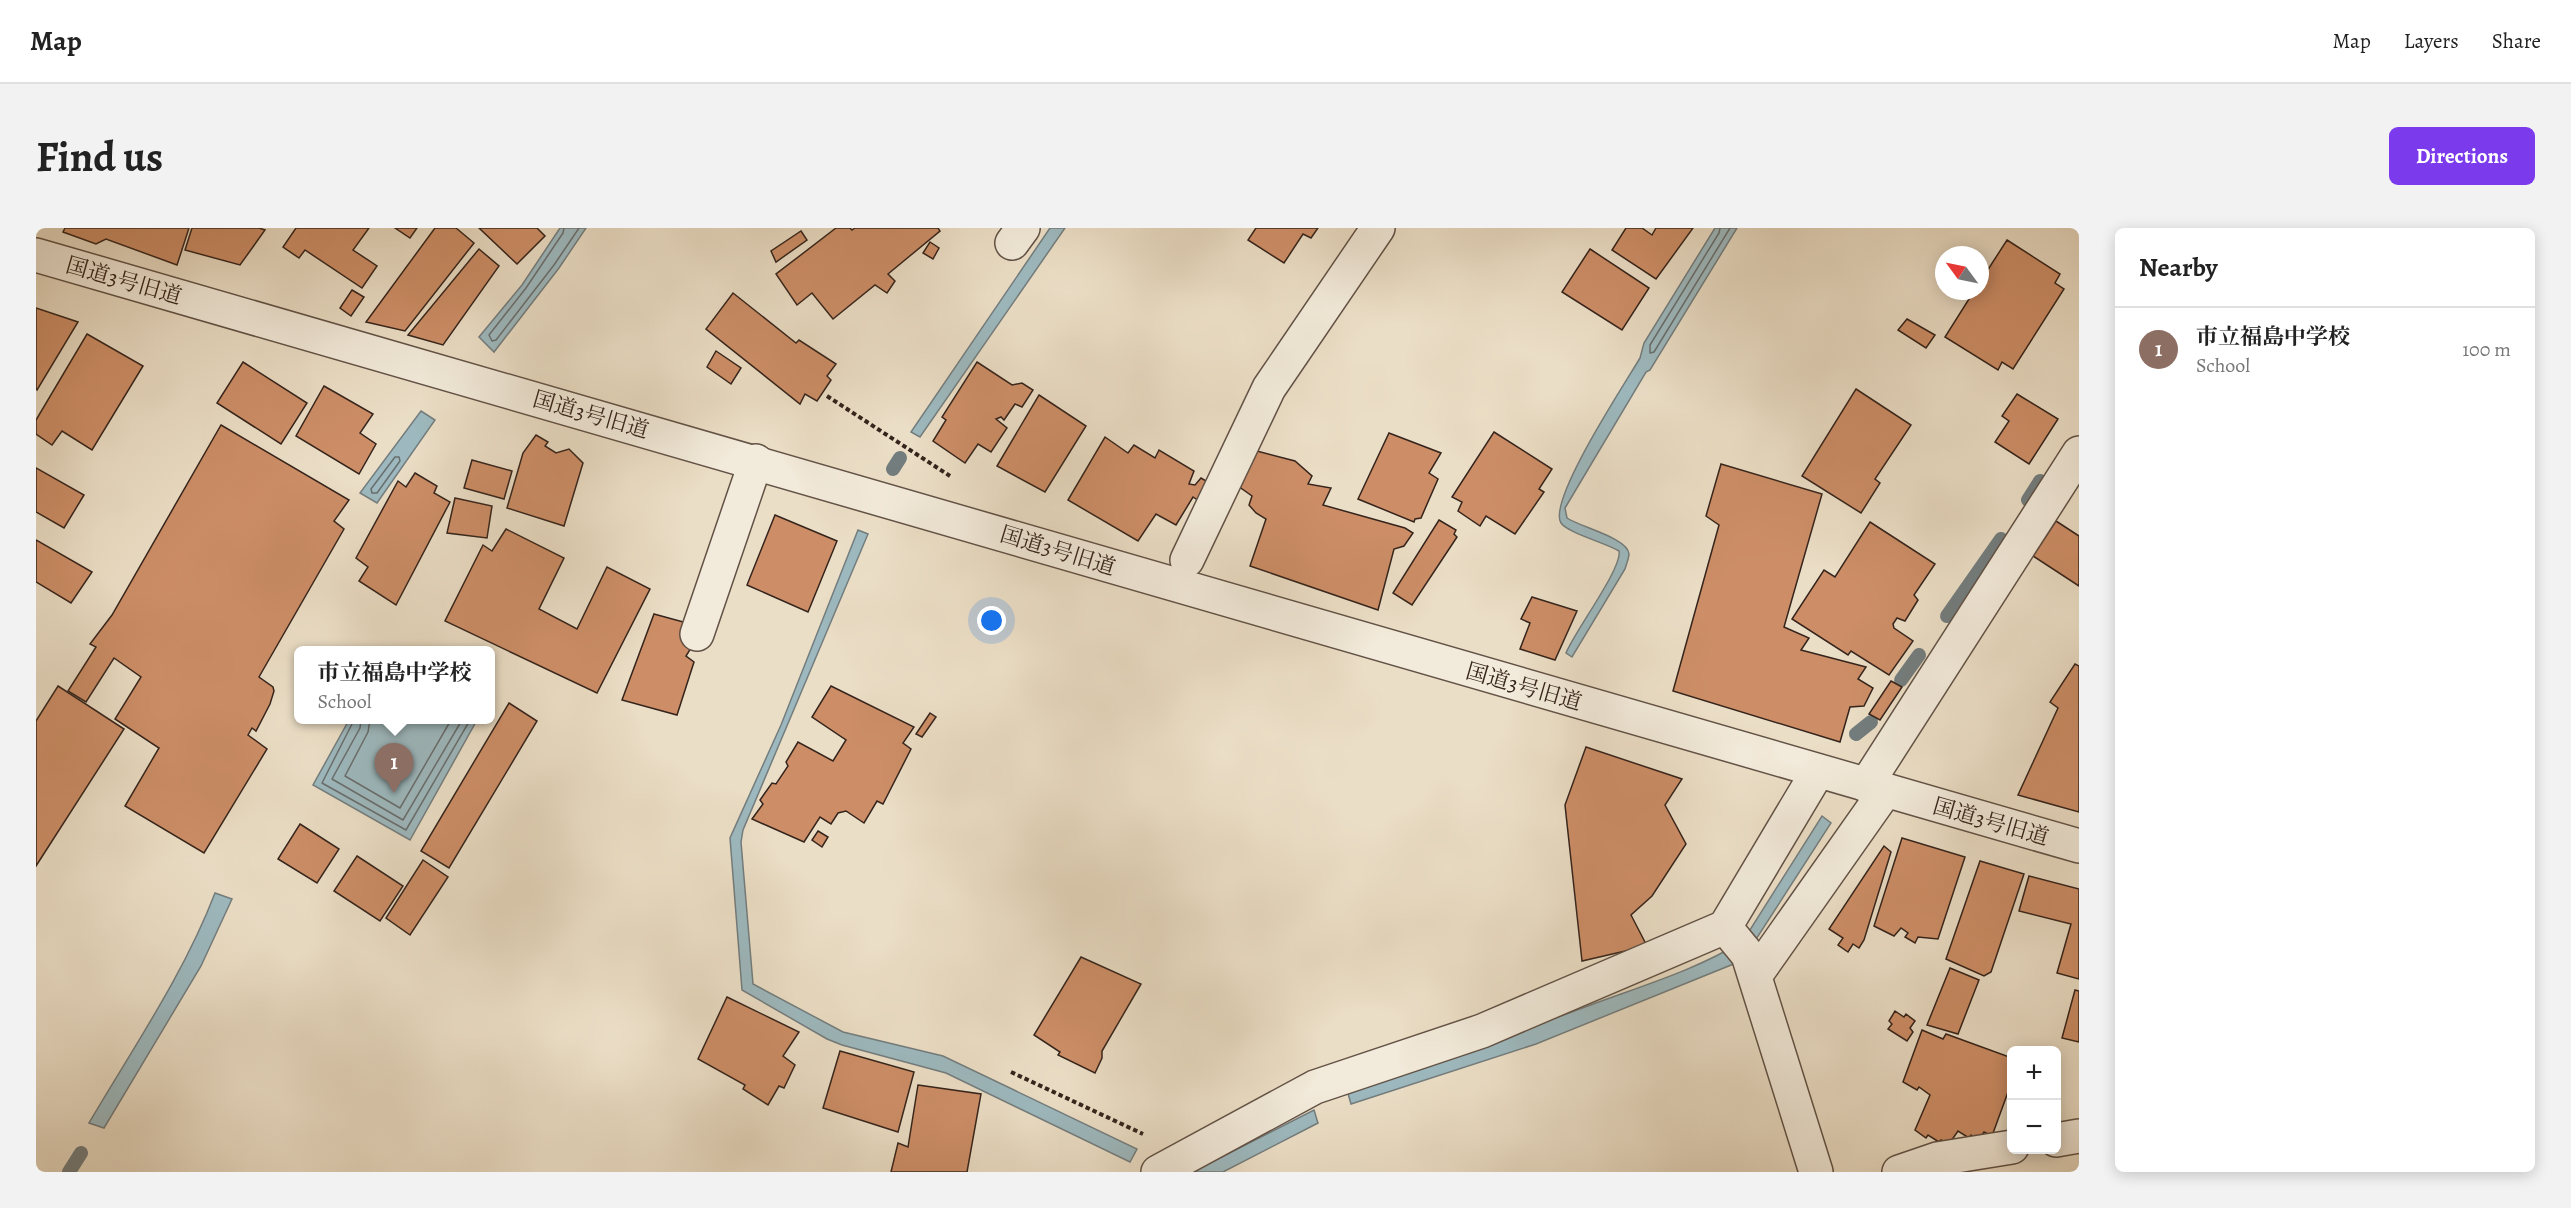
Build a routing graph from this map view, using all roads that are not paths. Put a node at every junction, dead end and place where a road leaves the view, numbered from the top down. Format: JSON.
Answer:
{"nodes":[{"id":1,"x":1378,"y":228,"type":"edge"},
{"id":2,"x":36,"y":255,"type":"edge"},
{"id":3,"x":2079,"y":453,"type":"edge"},
{"id":4,"x":756,"y":461,"type":"junction"},
{"id":5,"x":1188,"y":560,"type":"dead end"},
{"id":6,"x":696,"y":634,"type":"dead end"},
{"id":7,"x":1818,"y":771,"type":"junction"},
{"id":8,"x":1876,"y":787,"type":"junction"},
{"id":9,"x":2079,"y":846,"type":"edge"},
{"id":10,"x":1725,"y":927,"type":"junction"},
{"id":11,"x":1755,"y":976,"type":"junction"},
{"id":12,"x":2079,"y":1136,"type":"edge"},
{"id":13,"x":2061,"y":1139,"type":"edge"},
{"id":14,"x":2007,"y":1148,"type":"edge"},
{"id":15,"x":1158,"y":1172,"type":"edge"},
{"id":16,"x":1816,"y":1172,"type":"edge"},
{"id":17,"x":1899,"y":1172,"type":"edge"}],
"edges":[{"from":1,"to":5,"type":"street"},
{"from":2,"to":4,"type":"street","name":"国道3号旧道"},
{"from":3,"to":8,"type":"street"},
{"from":4,"to":6,"type":"street"},
{"from":4,"to":7,"type":"street","name":"国道3号旧道"},
{"from":7,"to":8,"type":"street","name":"国道3号旧道"},
{"from":7,"to":10,"type":"street"},
{"from":8,"to":9,"type":"street","name":"国道3号旧道"},
{"from":8,"to":11,"type":"street"},
{"from":10,"to":11,"type":"street"},
{"from":10,"to":15,"type":"street"},
{"from":11,"to":16,"type":"street"},
{"from":12,"to":13,"type":"street"},
{"from":14,"to":17,"type":"street"}]}
